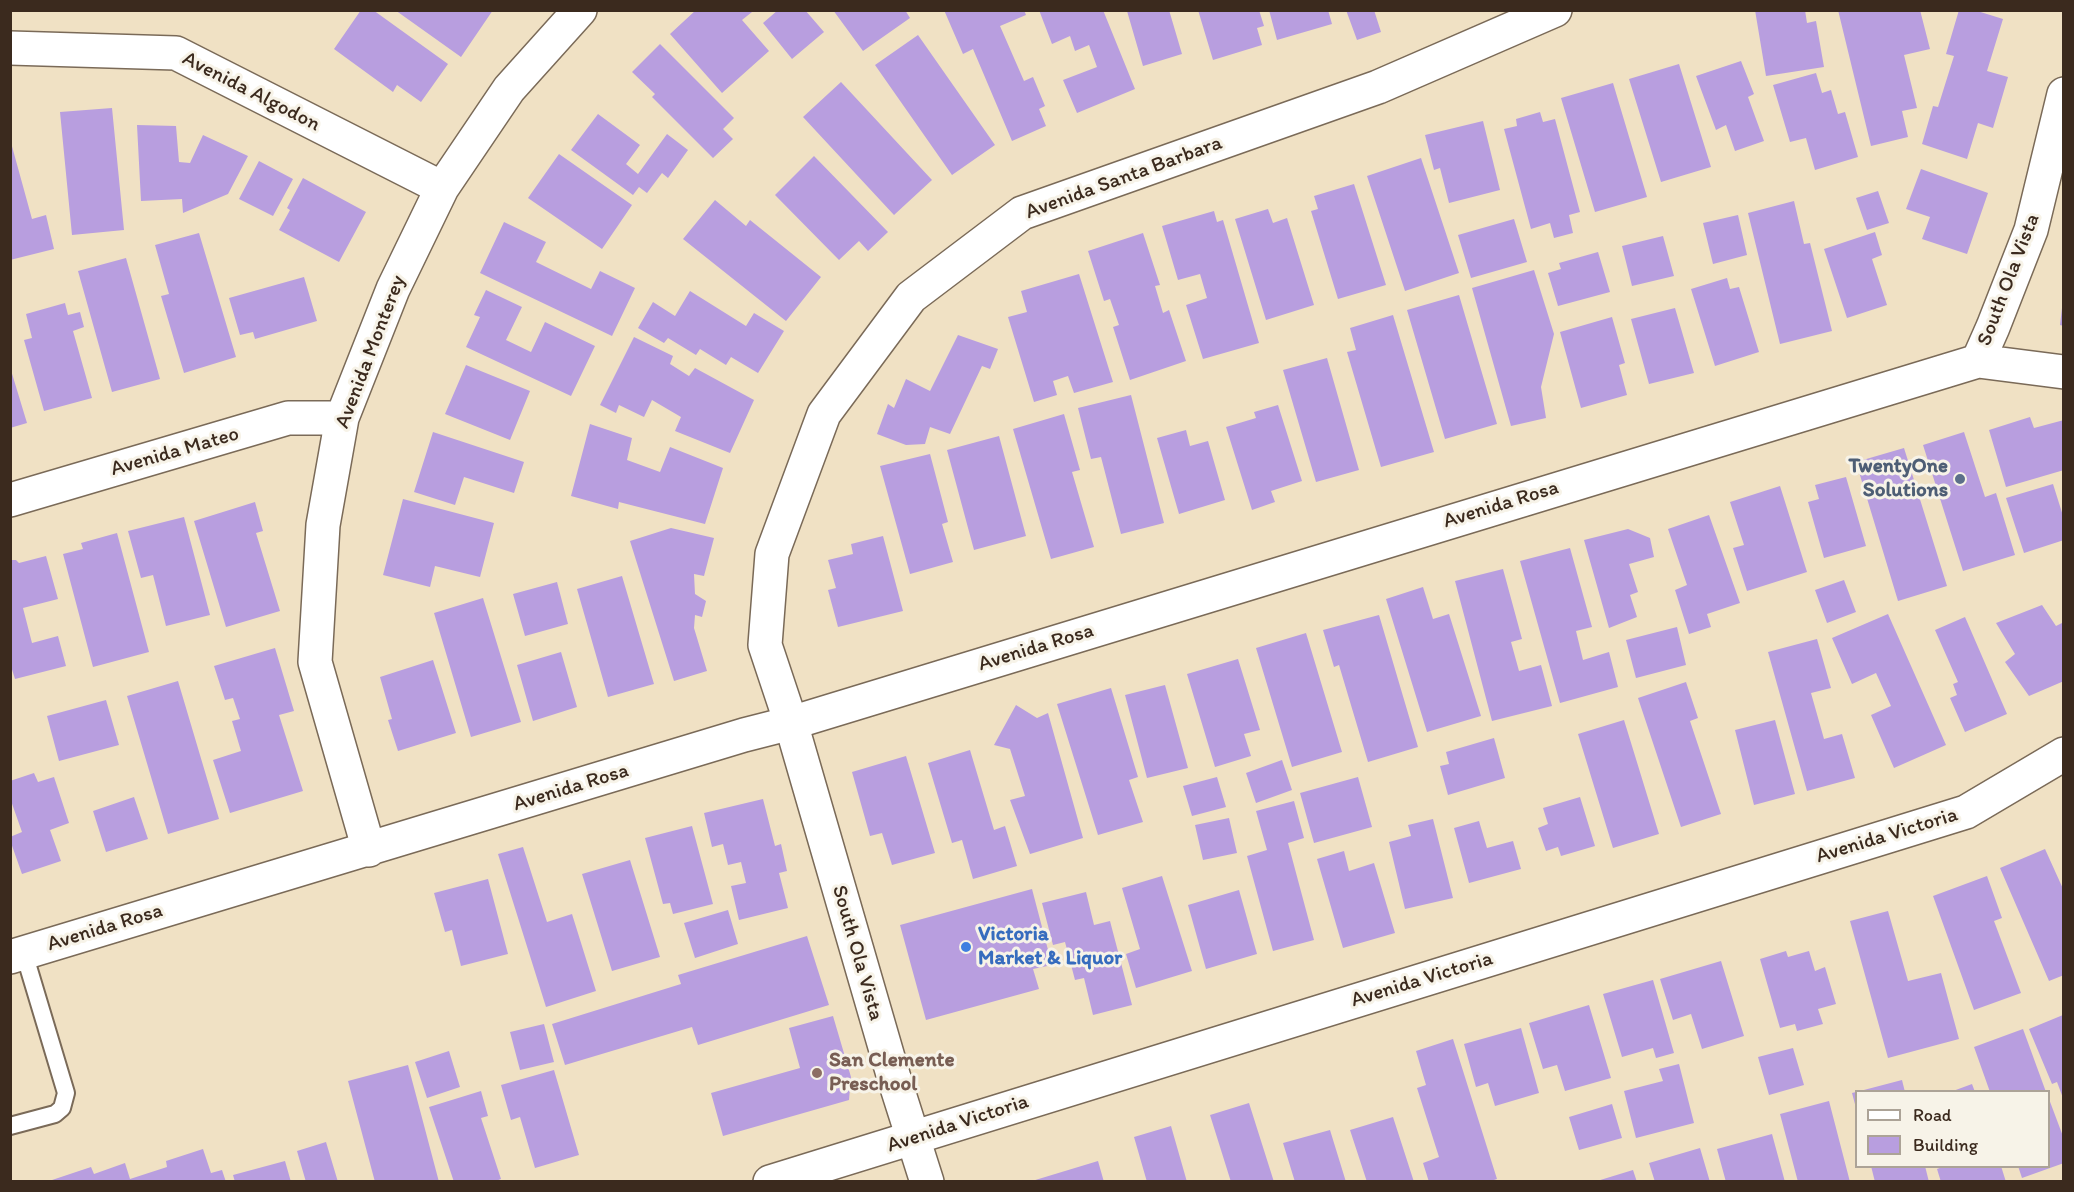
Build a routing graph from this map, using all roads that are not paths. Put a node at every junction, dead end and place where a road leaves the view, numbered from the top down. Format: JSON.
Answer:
{"nodes":[{"id":1,"x":580,"y":10,"type":"edge"},
{"id":2,"x":1555,"y":10,"type":"edge"},
{"id":3,"x":10,"y":48,"type":"edge"},
{"id":4,"x":2064,"y":94,"type":"edge"},
{"id":5,"x":442,"y":188,"type":"junction"},
{"id":6,"x":1978,"y":361,"type":"junction"},
{"id":7,"x":2064,"y":372,"type":"edge"},
{"id":8,"x":342,"y":418,"type":"junction"},
{"id":9,"x":10,"y":500,"type":"edge"},
{"id":10,"x":790,"y":723,"type":"junction"},
{"id":11,"x":2064,"y":754,"type":"edge"},
{"id":12,"x":369,"y":850,"type":"junction"},
{"id":13,"x":17,"y":955,"type":"edge"},
{"id":14,"x":10,"y":1126,"type":"edge"},
{"id":15,"x":913,"y":1138,"type":"junction"},
{"id":16,"x":770,"y":1182,"type":"edge"},
{"id":17,"x":927,"y":1182,"type":"edge"}],
"edges":[{"from":1,"to":5,"type":"street","name":"Avenida Monterey"},
{"from":2,"to":10,"type":"street","name":"Avenida Santa Barbara"},
{"from":3,"to":5,"type":"street","name":"Avenida Algodon"},
{"from":4,"to":6,"type":"street","name":"South Ola Vista"},
{"from":5,"to":8,"type":"street","name":"Avenida Monterey"},
{"from":6,"to":7,"type":"street","name":"Avenida Rosa"},
{"from":6,"to":10,"type":"street","name":"Avenida Rosa"},
{"from":8,"to":9,"type":"street","name":"Avenida Mateo"},
{"from":8,"to":12,"type":"street","name":"Avenida Monterey"},
{"from":10,"to":12,"type":"street","name":"Avenida Rosa"},
{"from":10,"to":15,"type":"street","name":"South Ola Vista"},
{"from":11,"to":15,"type":"street","name":"Avenida Victoria"},
{"from":12,"to":13,"type":"street","name":"Avenida Rosa"},
{"from":13,"to":14,"type":"lane"},
{"from":15,"to":16,"type":"street","name":"Avenida Victoria"},
{"from":15,"to":17,"type":"street","name":"South Ola Vista"}]}
